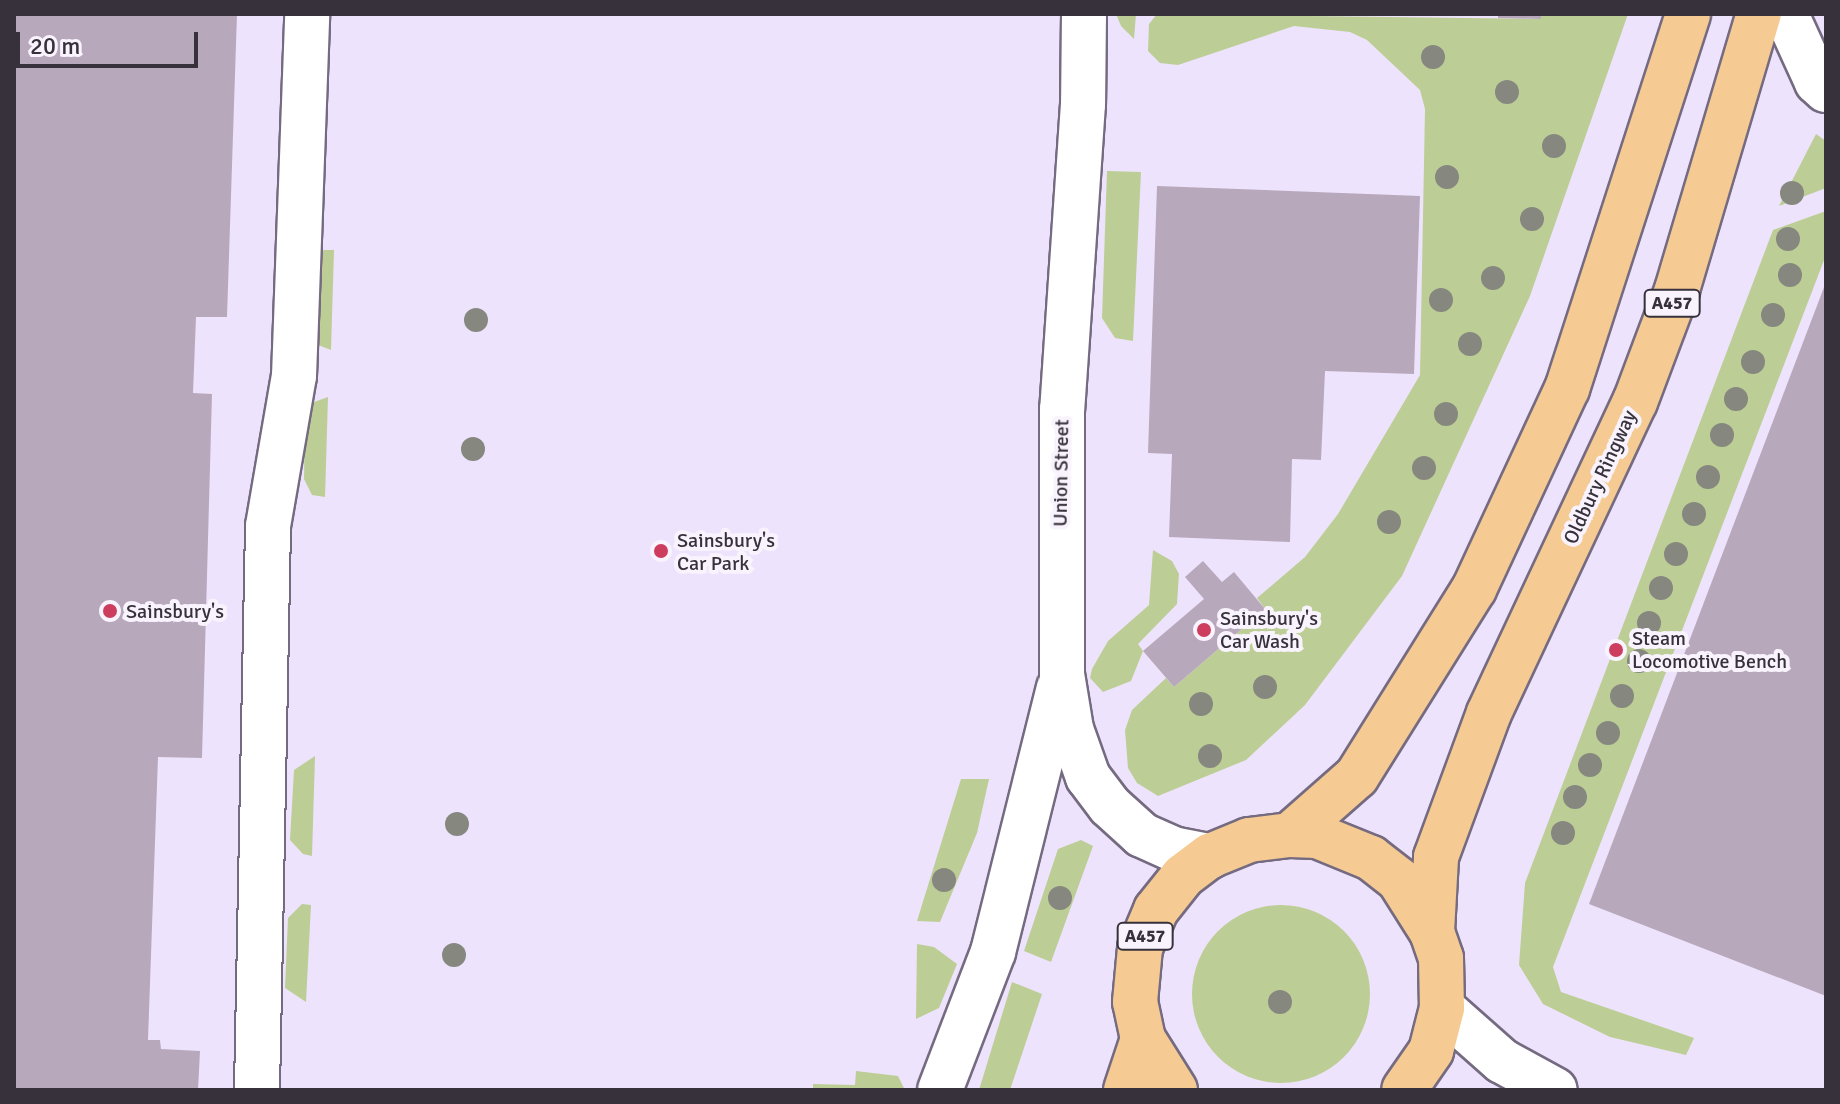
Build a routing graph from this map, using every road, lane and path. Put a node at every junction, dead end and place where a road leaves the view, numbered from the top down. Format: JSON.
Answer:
{"nodes":[{"id":1,"x":307,"y":14,"type":"edge"},
{"id":2,"x":1084,"y":14,"type":"edge"},
{"id":3,"x":1688,"y":14,"type":"edge"},
{"id":4,"x":1759,"y":14,"type":"edge"},
{"id":5,"x":1786,"y":14,"type":"edge"},
{"id":6,"x":1826,"y":90,"type":"edge"},
{"id":7,"x":1062,"y":674,"type":"junction"},
{"id":8,"x":1290,"y":835,"type":"junction"},
{"id":9,"x":1210,"y":856,"type":"junction"},
{"id":10,"x":1432,"y":932,"type":"junction"},
{"id":11,"x":1442,"y":1008,"type":"junction"},
{"id":12,"x":1143,"y":1039,"type":"junction"},
{"id":13,"x":257,"y":1090,"type":"edge"},
{"id":14,"x":940,"y":1090,"type":"edge"},
{"id":15,"x":1126,"y":1090,"type":"edge"},
{"id":16,"x":1175,"y":1090,"type":"edge"},
{"id":17,"x":1404,"y":1090,"type":"edge"},
{"id":18,"x":1555,"y":1090,"type":"edge"}],
"edges":[{"from":1,"to":13,"type":"street"},
{"from":2,"to":7,"type":"street","name":"Union Street"},
{"from":3,"to":8,"type":"main road"},
{"from":4,"to":10,"type":"main road","name":"Oldbury Ringway","number":"A457"},
{"from":5,"to":6,"type":"street"},
{"from":7,"to":9,"type":"street","name":"Union Street"},
{"from":7,"to":14,"type":"street"},
{"from":8,"to":9,"type":"main road","name":"Oldbury Ringway","number":"A457"},
{"from":8,"to":10,"type":"main road","name":"Oldbury Ringway","number":"A457"},
{"from":9,"to":12,"type":"main road","name":"Oldbury Ringway","number":"A457"},
{"from":10,"to":11,"type":"main road","name":"Oldbury Ringway","number":"A457"},
{"from":11,"to":17,"type":"main road","name":"Oldbury Ringway","number":"A457"},
{"from":11,"to":18,"type":"street"},
{"from":12,"to":15,"type":"main road","name":"Oldbury Ringway","number":"A457"},
{"from":12,"to":16,"type":"main road","name":"Oldbury Ringway","number":"A457"}]}
